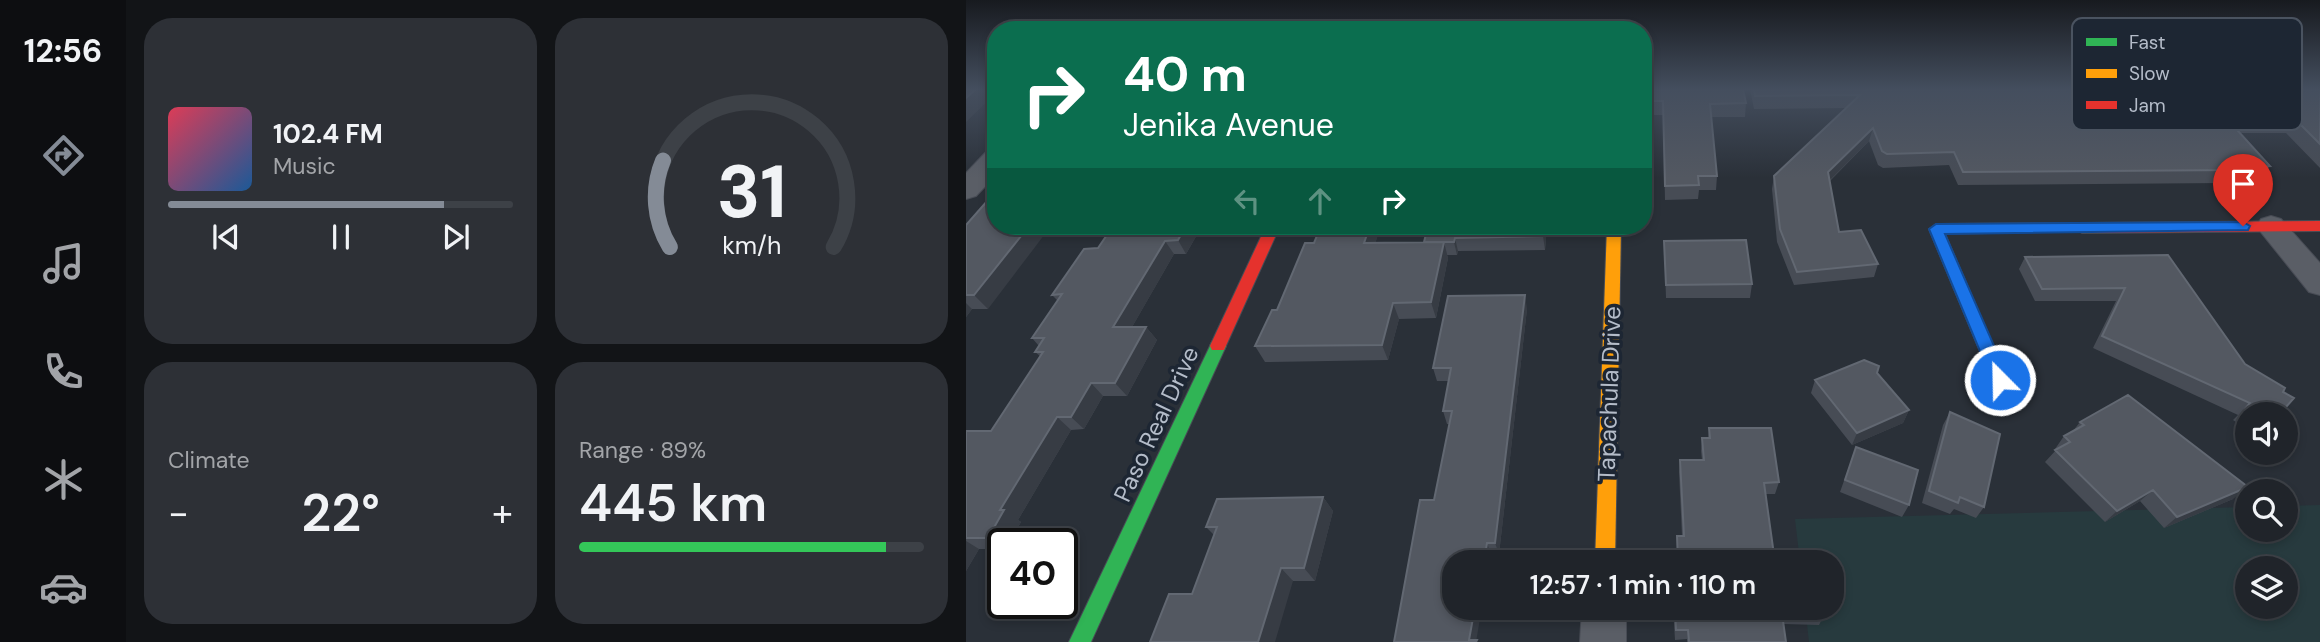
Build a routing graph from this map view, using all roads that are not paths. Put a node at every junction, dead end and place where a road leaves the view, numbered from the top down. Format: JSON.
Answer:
{"nodes":[{"id":1,"x":987,"y":168,"type":"edge"},
{"id":2,"x":966,"y":190,"type":"edge"},
{"id":3,"x":2271,"y":226,"type":"junction"},
{"id":4,"x":2320,"y":226,"type":"edge"},
{"id":5,"x":1269,"y":235,"type":"edge"},
{"id":6,"x":1614,"y":235,"type":"edge"},
{"id":7,"x":2320,"y":284,"type":"edge"},
{"id":8,"x":2000,"y":380,"type":"dead end"},
{"id":9,"x":1605,"y":550,"type":"edge"},
{"id":10,"x":1604,"y":620,"type":"edge"},
{"id":11,"x":1080,"y":642,"type":"edge"},
{"id":12,"x":1603,"y":642,"type":"edge"}],
"edges":[{"from":1,"to":2,"type":"street"},
{"from":3,"to":4,"type":"street"},
{"from":3,"to":7,"type":"street"},
{"from":3,"to":8,"type":"street"},
{"from":5,"to":11,"type":"street","name":"Paso Real Drive"},
{"from":6,"to":9,"type":"street","name":"Tapachula Drive"},
{"from":10,"to":12,"type":"street"}]}
